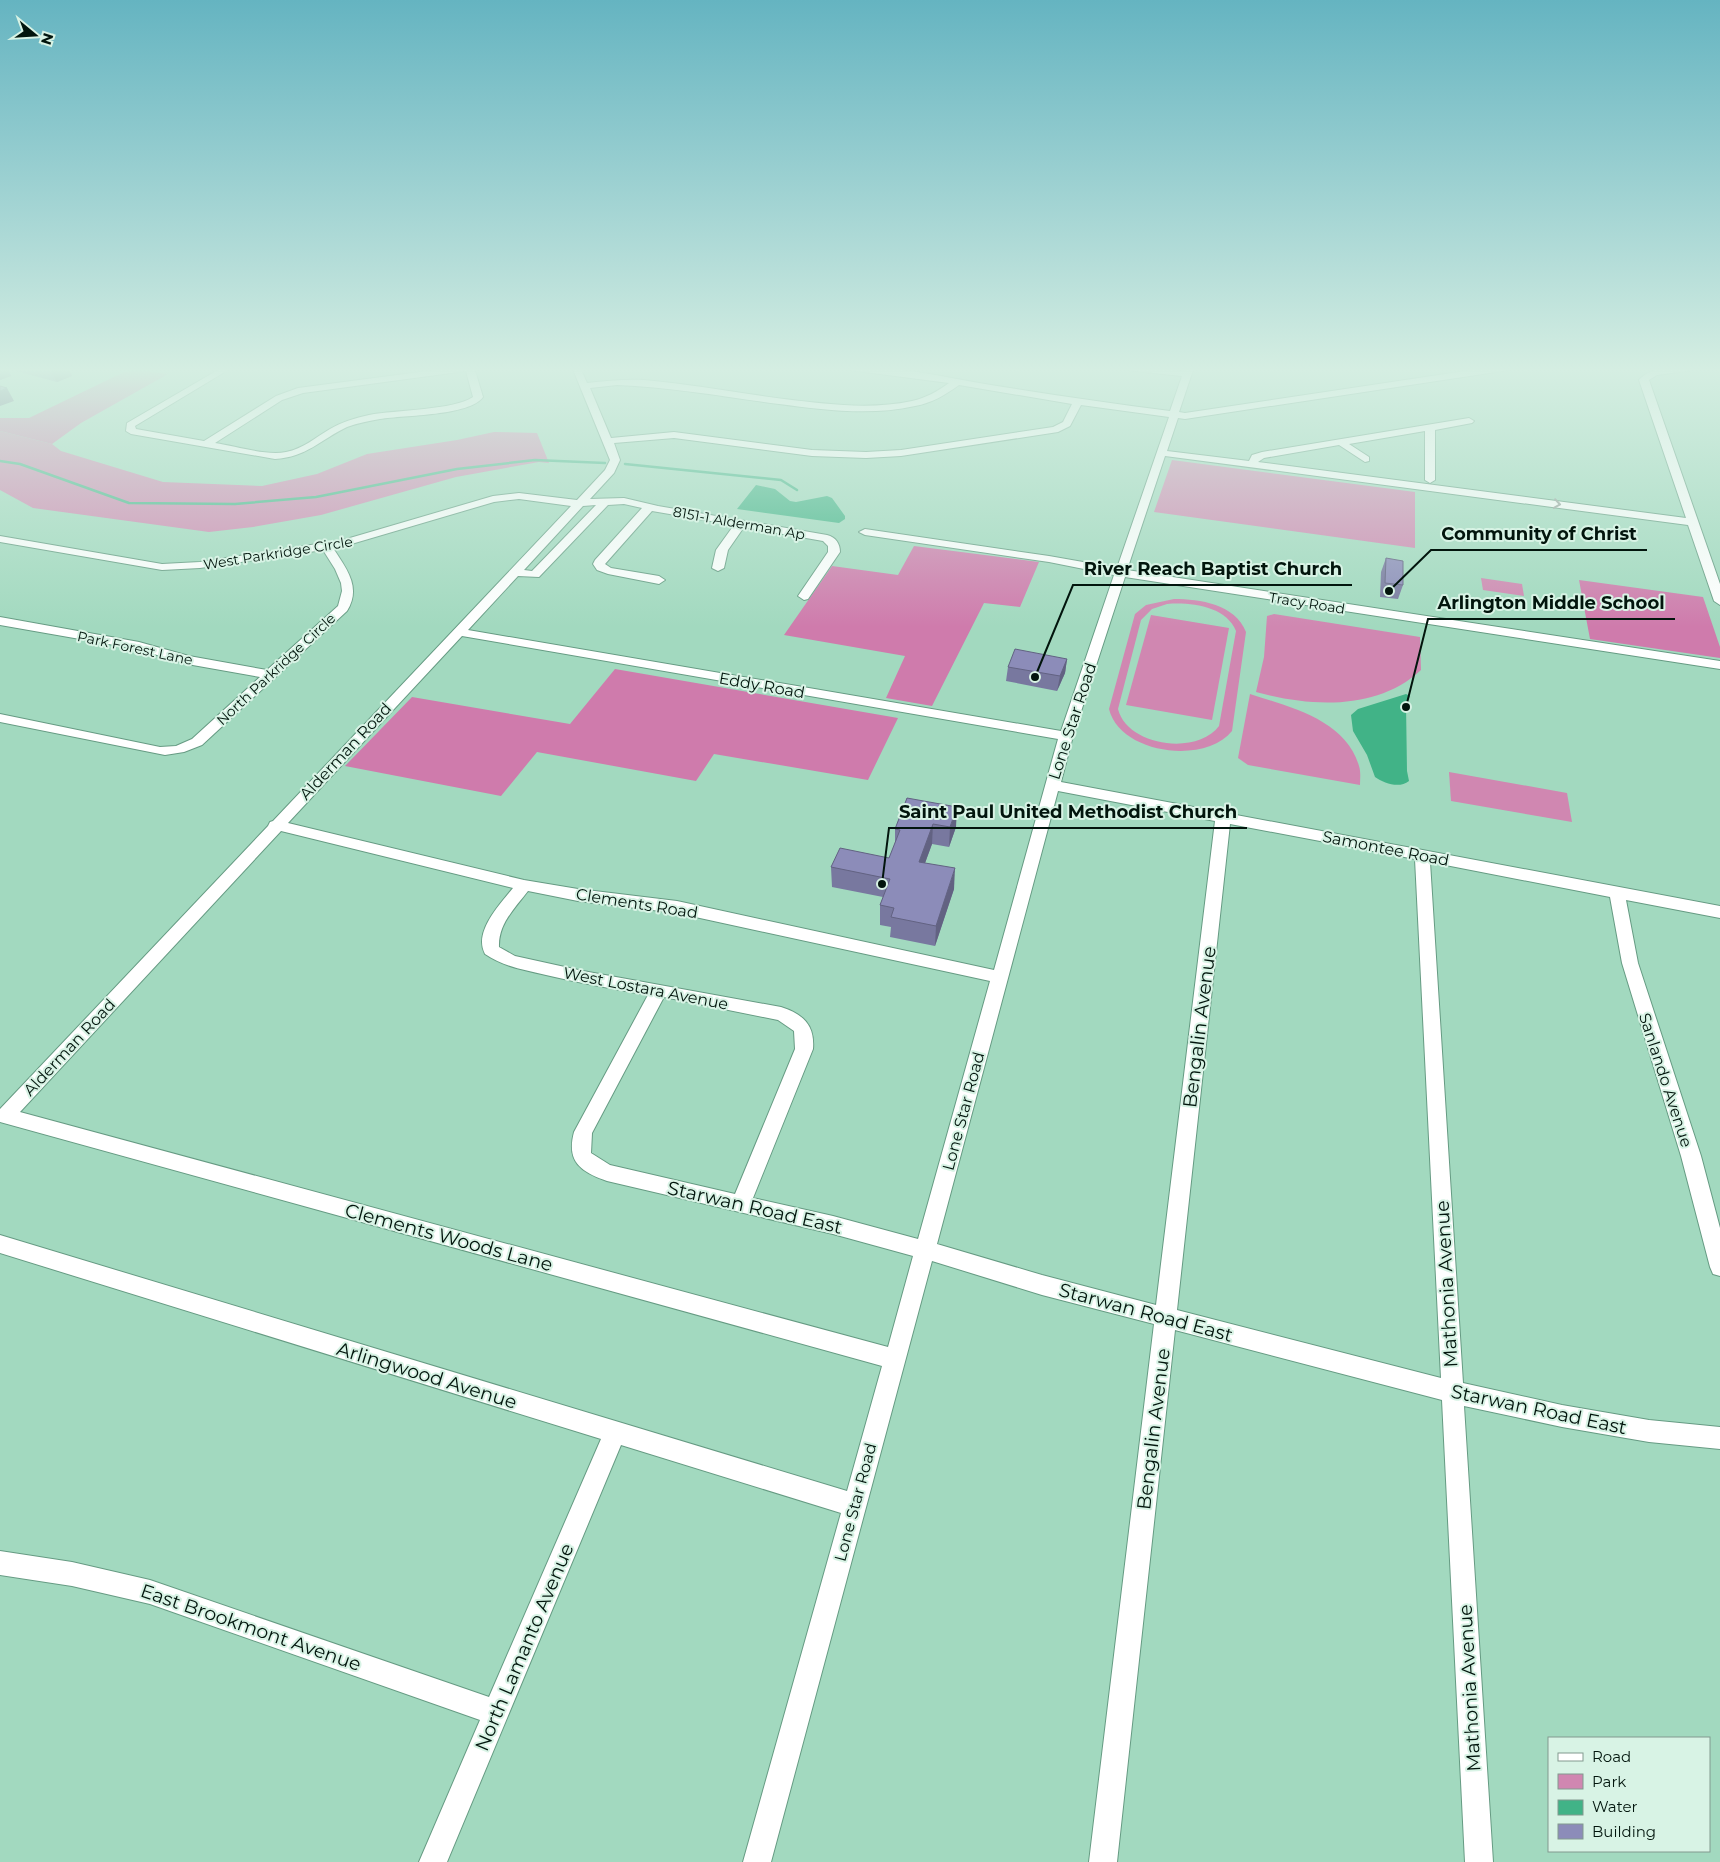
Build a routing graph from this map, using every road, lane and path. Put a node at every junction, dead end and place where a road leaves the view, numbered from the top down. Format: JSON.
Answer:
{"nodes":[{"id":1,"x":1162,"y":453,"type":"edge"},
{"id":2,"x":263,"y":454,"type":"edge"},
{"id":3,"x":295,"y":454,"type":"edge"},
{"id":4,"x":613,"y":454,"type":"edge"},
{"id":5,"x":820,"y":454,"type":"edge"},
{"id":6,"x":886,"y":454,"type":"edge"},
{"id":7,"x":1169,"y":454,"type":"edge"},
{"id":8,"x":1269,"y":454,"type":"edge"},
{"id":9,"x":1358,"y":454,"type":"edge"},
{"id":10,"x":1430,"y":454,"type":"edge"},
{"id":11,"x":1669,"y":454,"type":"edge"},
{"id":12,"x":1365,"y":459,"type":"dead end"},
{"id":13,"x":1252,"y":464,"type":"junction"},
{"id":14,"x":1430,"y":480,"type":"dead end"},
{"id":15,"x":581,"y":502,"type":"junction"},
{"id":16,"x":601,"y":502,"type":"junction"},
{"id":17,"x":649,"y":507,"type":"junction"},
{"id":18,"x":1693,"y":522,"type":"junction"},
{"id":19,"x":741,"y":523,"type":"junction"},
{"id":20,"x":865,"y":532,"type":"dead end"},
{"id":21,"x":0,"y":539,"type":"edge"},
{"id":22,"x":327,"y":547,"type":"junction"},
{"id":23,"x":718,"y":568,"type":"dead end"},
{"id":24,"x":515,"y":572,"type":"junction"},
{"id":25,"x":1121,"y":573,"type":"junction"},
{"id":26,"x":659,"y":580,"type":"dead end"},
{"id":27,"x":804,"y":596,"type":"dead end"},
{"id":28,"x":1720,"y":601,"type":"edge"},
{"id":29,"x":0,"y":621,"type":"edge"},
{"id":30,"x":458,"y":632,"type":"junction"},
{"id":31,"x":1720,"y":665,"type":"edge"},
{"id":32,"x":271,"y":674,"type":"junction"},
{"id":33,"x":0,"y":718,"type":"edge"},
{"id":34,"x":1066,"y":736,"type":"junction"},
{"id":35,"x":1052,"y":785,"type":"junction"},
{"id":36,"x":1223,"y":818,"type":"junction"},
{"id":37,"x":275,"y":825,"type":"junction"},
{"id":38,"x":1422,"y":855,"type":"junction"},
{"id":39,"x":524,"y":885,"type":"junction"},
{"id":40,"x":1616,"y":892,"type":"junction"},
{"id":41,"x":1720,"y":912,"type":"edge"},
{"id":42,"x":999,"y":977,"type":"junction"},
{"id":43,"x":659,"y":990,"type":"junction"},
{"id":44,"x":4,"y":1116,"type":"joint"},
{"id":45,"x":741,"y":1204,"type":"junction"},
{"id":46,"x":0,"y":1244,"type":"edge"},
{"id":47,"x":925,"y":1250,"type":"junction"},
{"id":48,"x":1720,"y":1267,"type":"edge"},
{"id":49,"x":1166,"y":1317,"type":"junction"},
{"id":50,"x":894,"y":1358,"type":"junction"},
{"id":51,"x":1452,"y":1392,"type":"junction"},
{"id":52,"x":615,"y":1432,"type":"junction"},
{"id":53,"x":1720,"y":1438,"type":"edge"},
{"id":54,"x":854,"y":1505,"type":"junction"},
{"id":55,"x":0,"y":1563,"type":"edge"},
{"id":56,"x":496,"y":1713,"type":"junction"},
{"id":57,"x":433,"y":1862,"type":"edge"},
{"id":58,"x":757,"y":1862,"type":"edge"},
{"id":59,"x":1103,"y":1862,"type":"edge"},
{"id":60,"x":1479,"y":1862,"type":"edge"}],
"edges":[{"from":1,"to":25,"type":"street","name":"Lone Star Road"},
{"from":2,"to":3,"type":"street"},
{"from":4,"to":15,"type":"street","name":"Alderman Road"},
{"from":5,"to":6,"type":"street"},
{"from":7,"to":13,"type":"street"},
{"from":8,"to":13,"type":"street"},
{"from":9,"to":12,"type":"street"},
{"from":10,"to":14,"type":"street"},
{"from":11,"to":18,"type":"street"},
{"from":13,"to":18,"type":"street","one_way":true},
{"from":15,"to":16,"type":"street","name":"8151-1 Alderman Ap"},
{"from":15,"to":22,"type":"street","name":"West Parkridge Circle"},
{"from":15,"to":24,"type":"street","name":"Alderman Road"},
{"from":16,"to":17,"type":"street","name":"8151-1 Alderman Ap"},
{"from":16,"to":24,"type":"street"},
{"from":17,"to":19,"type":"street","name":"8151-1 Alderman Ap"},
{"from":17,"to":26,"type":"street"},
{"from":18,"to":28,"type":"street"},
{"from":19,"to":23,"type":"street"},
{"from":19,"to":27,"type":"street","name":"8151-1 Alderman Ap"},
{"from":20,"to":25,"type":"street","name":"Tracy Road"},
{"from":21,"to":22,"type":"street","name":"West Parkridge Circle"},
{"from":22,"to":32,"type":"street","name":"North Parkridge Circle"},
{"from":24,"to":30,"type":"street","name":"Alderman Road"},
{"from":25,"to":31,"type":"street","name":"Tracy Road"},
{"from":25,"to":34,"type":"street","name":"Lone Star Road"},
{"from":29,"to":32,"type":"street","name":"Park Forest Lane"},
{"from":30,"to":34,"type":"street","name":"Eddy Road"},
{"from":30,"to":37,"type":"street","name":"Alderman Road"},
{"from":32,"to":33,"type":"street","name":"North Parkridge Circle"},
{"from":34,"to":35,"type":"street","name":"Lone Star Road"},
{"from":35,"to":36,"type":"street","name":"Samontee Road"},
{"from":35,"to":42,"type":"street","name":"Lone Star Road"},
{"from":36,"to":38,"type":"street","name":"Samontee Road"},
{"from":36,"to":49,"type":"street","name":"Bengalin Avenue"},
{"from":37,"to":39,"type":"street","name":"Clements Road"},
{"from":37,"to":44,"type":"street","name":"Alderman Road"},
{"from":38,"to":40,"type":"street","name":"Samontee Road"},
{"from":38,"to":51,"type":"street","name":"Mathonia Avenue"},
{"from":39,"to":42,"type":"street","name":"Clements Road"},
{"from":39,"to":43,"type":"street","name":"West Lostara Avenue"},
{"from":40,"to":41,"type":"street","name":"Samontee Road"},
{"from":40,"to":48,"type":"street","name":"Sanlando Avenue"},
{"from":42,"to":47,"type":"street","name":"Lone Star Road"},
{"from":43,"to":45,"type":"street","name":"West Lostara Avenue"},
{"from":43,"to":45,"type":"street","name":"Starwan Road East"},
{"from":44,"to":50,"type":"street","name":"Clements Woods Lane"},
{"from":45,"to":47,"type":"street","name":"Starwan Road East"},
{"from":46,"to":52,"type":"street","name":"Arlingwood Avenue"},
{"from":47,"to":49,"type":"street","name":"Starwan Road East"},
{"from":47,"to":50,"type":"street","name":"Lone Star Road"},
{"from":49,"to":51,"type":"street","name":"Starwan Road East"},
{"from":49,"to":59,"type":"street","name":"Bengalin Avenue"},
{"from":50,"to":54,"type":"street","name":"Lone Star Road"},
{"from":51,"to":53,"type":"street","name":"Starwan Road East"},
{"from":51,"to":60,"type":"street","name":"Mathonia Avenue"},
{"from":52,"to":54,"type":"street","name":"Arlingwood Avenue"},
{"from":52,"to":56,"type":"street","name":"North Lamanto Avenue"},
{"from":54,"to":58,"type":"street","name":"Lone Star Road"},
{"from":55,"to":56,"type":"street","name":"East Brookmont Avenue"},
{"from":56,"to":57,"type":"street","name":"North Lamanto Avenue"}]}
